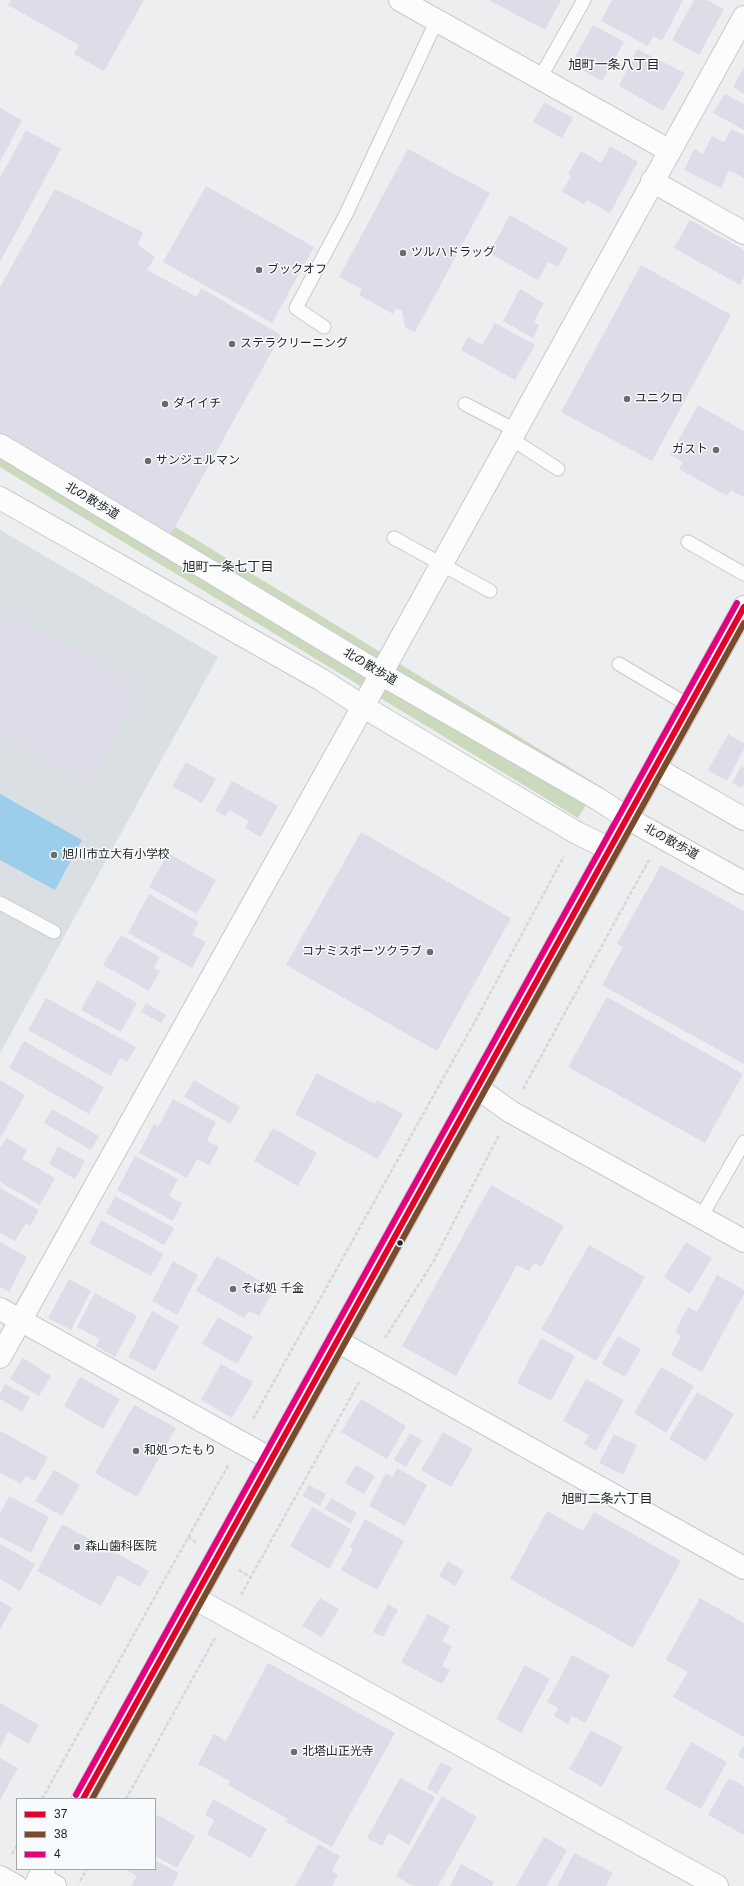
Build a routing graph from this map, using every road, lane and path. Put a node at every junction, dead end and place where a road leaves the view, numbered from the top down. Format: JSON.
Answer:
{"nodes":[{"id":1,"x":400,"y":0,"type":"edge"},
{"id":2,"x":584,"y":0,"type":"edge"},
{"id":3,"x":744,"y":17,"type":"edge"},
{"id":4,"x":437,"y":20,"type":"junction"},
{"id":5,"x":540,"y":78,"type":"junction"},
{"id":6,"x":670,"y":151,"type":"junction"},
{"id":7,"x":652,"y":181,"type":"junction"},
{"id":8,"x":744,"y":233,"type":"edge"},
{"id":9,"x":324,"y":327,"type":"dead end"},
{"id":10,"x":465,"y":404,"type":"dead end"},
{"id":11,"x":513,"y":434,"type":"junction"},
{"id":12,"x":0,"y":445,"type":"edge"},
{"id":13,"x":558,"y":469,"type":"dead end"},
{"id":14,"x":0,"y":498,"type":"edge"},
{"id":15,"x":394,"y":538,"type":"dead end"},
{"id":16,"x":688,"y":542,"type":"dead end"},
{"id":17,"x":441,"y":565,"type":"junction"},
{"id":18,"x":744,"y":574,"type":"edge"},
{"id":19,"x":490,"y":591,"type":"dead end"},
{"id":20,"x":744,"y":607,"type":"edge"},
{"id":21,"x":619,"y":664,"type":"dead end"},
{"id":22,"x":381,"y":674,"type":"junction"},
{"id":23,"x":362,"y":706,"type":"junction"},
{"id":24,"x":690,"y":706,"type":"junction"},
{"id":25,"x":655,"y":768,"type":"junction"},
{"id":26,"x":627,"y":818,"type":"junction"},
{"id":27,"x":744,"y":819,"type":"edge"},
{"id":28,"x":577,"y":833,"type":"junction"},
{"id":29,"x":662,"y":836,"type":"junction"},
{"id":30,"x":610,"y":849,"type":"junction"},
{"id":31,"x":744,"y":883,"type":"edge"},
{"id":32,"x":0,"y":903,"type":"edge"},
{"id":33,"x":54,"y":932,"type":"dead end"},
{"id":34,"x":477,"y":1088,"type":"junction"},
{"id":35,"x":510,"y":1112,"type":"junction"},
{"id":36,"x":744,"y":1142,"type":"edge"},
{"id":37,"x":700,"y":1217,"type":"junction"},
{"id":38,"x":744,"y":1241,"type":"edge"},
{"id":39,"x":0,"y":1309,"type":"edge"},
{"id":40,"x":20,"y":1321,"type":"junction"},
{"id":41,"x":337,"y":1341,"type":"junction"},
{"id":42,"x":0,"y":1356,"type":"edge"},
{"id":43,"x":371,"y":1360,"type":"junction"},
{"id":44,"x":240,"y":1442,"type":"junction"},
{"id":45,"x":271,"y":1459,"type":"junction"},
{"id":46,"x":744,"y":1568,"type":"edge"},
{"id":47,"x":194,"y":1598,"type":"junction"},
{"id":48,"x":227,"y":1617,"type":"junction"},
{"id":49,"x":43,"y":1798,"type":"edge"},
{"id":50,"x":84,"y":1798,"type":"edge"},
{"id":51,"x":127,"y":1798,"type":"edge"},
{"id":52,"x":86,"y":1870,"type":"edge"},
{"id":53,"x":0,"y":1877,"type":"edge"},
{"id":54,"x":16,"y":1886,"type":"edge"},
{"id":55,"x":78,"y":1886,"type":"edge"},
{"id":56,"x":718,"y":1886,"type":"edge"}],
"edges":[{"from":1,"to":4,"type":"street"},
{"from":2,"to":5,"type":"lane"},
{"from":3,"to":6,"type":"street"},
{"from":4,"to":5,"type":"street"},
{"from":4,"to":9,"type":"lane"},
{"from":5,"to":6,"type":"street"},
{"from":6,"to":7,"type":"street"},
{"from":7,"to":8,"type":"street"},
{"from":7,"to":11,"type":"street"},
{"from":10,"to":11,"type":"lane"},
{"from":11,"to":13,"type":"lane"},
{"from":11,"to":17,"type":"street"},
{"from":12,"to":22,"type":"street","name":"北の散歩道"},
{"from":14,"to":23,"type":"street"},
{"from":15,"to":17,"type":"lane"},
{"from":16,"to":18,"type":"lane"},
{"from":17,"to":19,"type":"lane"},
{"from":17,"to":22,"type":"street"},
{"from":20,"to":24,"type":"street"},
{"from":21,"to":24,"type":"lane"},
{"from":22,"to":23,"type":"street"},
{"from":22,"to":26,"type":"street","name":"北の散歩道"},
{"from":23,"to":28,"type":"street"},
{"from":23,"to":40,"type":"street"},
{"from":24,"to":25,"type":"street"},
{"from":25,"to":26,"type":"street"},
{"from":25,"to":27,"type":"street"},
{"from":26,"to":29,"type":"street","name":"北の散歩道"},
{"from":26,"to":30,"type":"street"},
{"from":28,"to":30,"type":"street"},
{"from":28,"to":44,"type":"path"},
{"from":29,"to":31,"type":"street","name":"北の散歩道"},
{"from":29,"to":35,"type":"path"},
{"from":30,"to":34,"type":"street"},
{"from":32,"to":33,"type":"lane"},
{"from":34,"to":35,"type":"street"},
{"from":34,"to":41,"type":"street"},
{"from":35,"to":37,"type":"street"},
{"from":35,"to":43,"type":"path"},
{"from":36,"to":37,"type":"lane"},
{"from":37,"to":38,"type":"street"},
{"from":39,"to":40,"type":"street"},
{"from":40,"to":42,"type":"street"},
{"from":40,"to":44,"type":"street"},
{"from":41,"to":43,"type":"street"},
{"from":41,"to":45,"type":"street"},
{"from":43,"to":46,"type":"street"},
{"from":43,"to":48,"type":"path"},
{"from":44,"to":45,"type":"street"},
{"from":44,"to":49,"type":"path"},
{"from":45,"to":47,"type":"street"},
{"from":47,"to":48,"type":"street"},
{"from":47,"to":50,"type":"street"},
{"from":48,"to":51,"type":"path"},
{"from":48,"to":56,"type":"street"},
{"from":52,"to":55,"type":"path"},
{"from":53,"to":54,"type":"street"}]}
